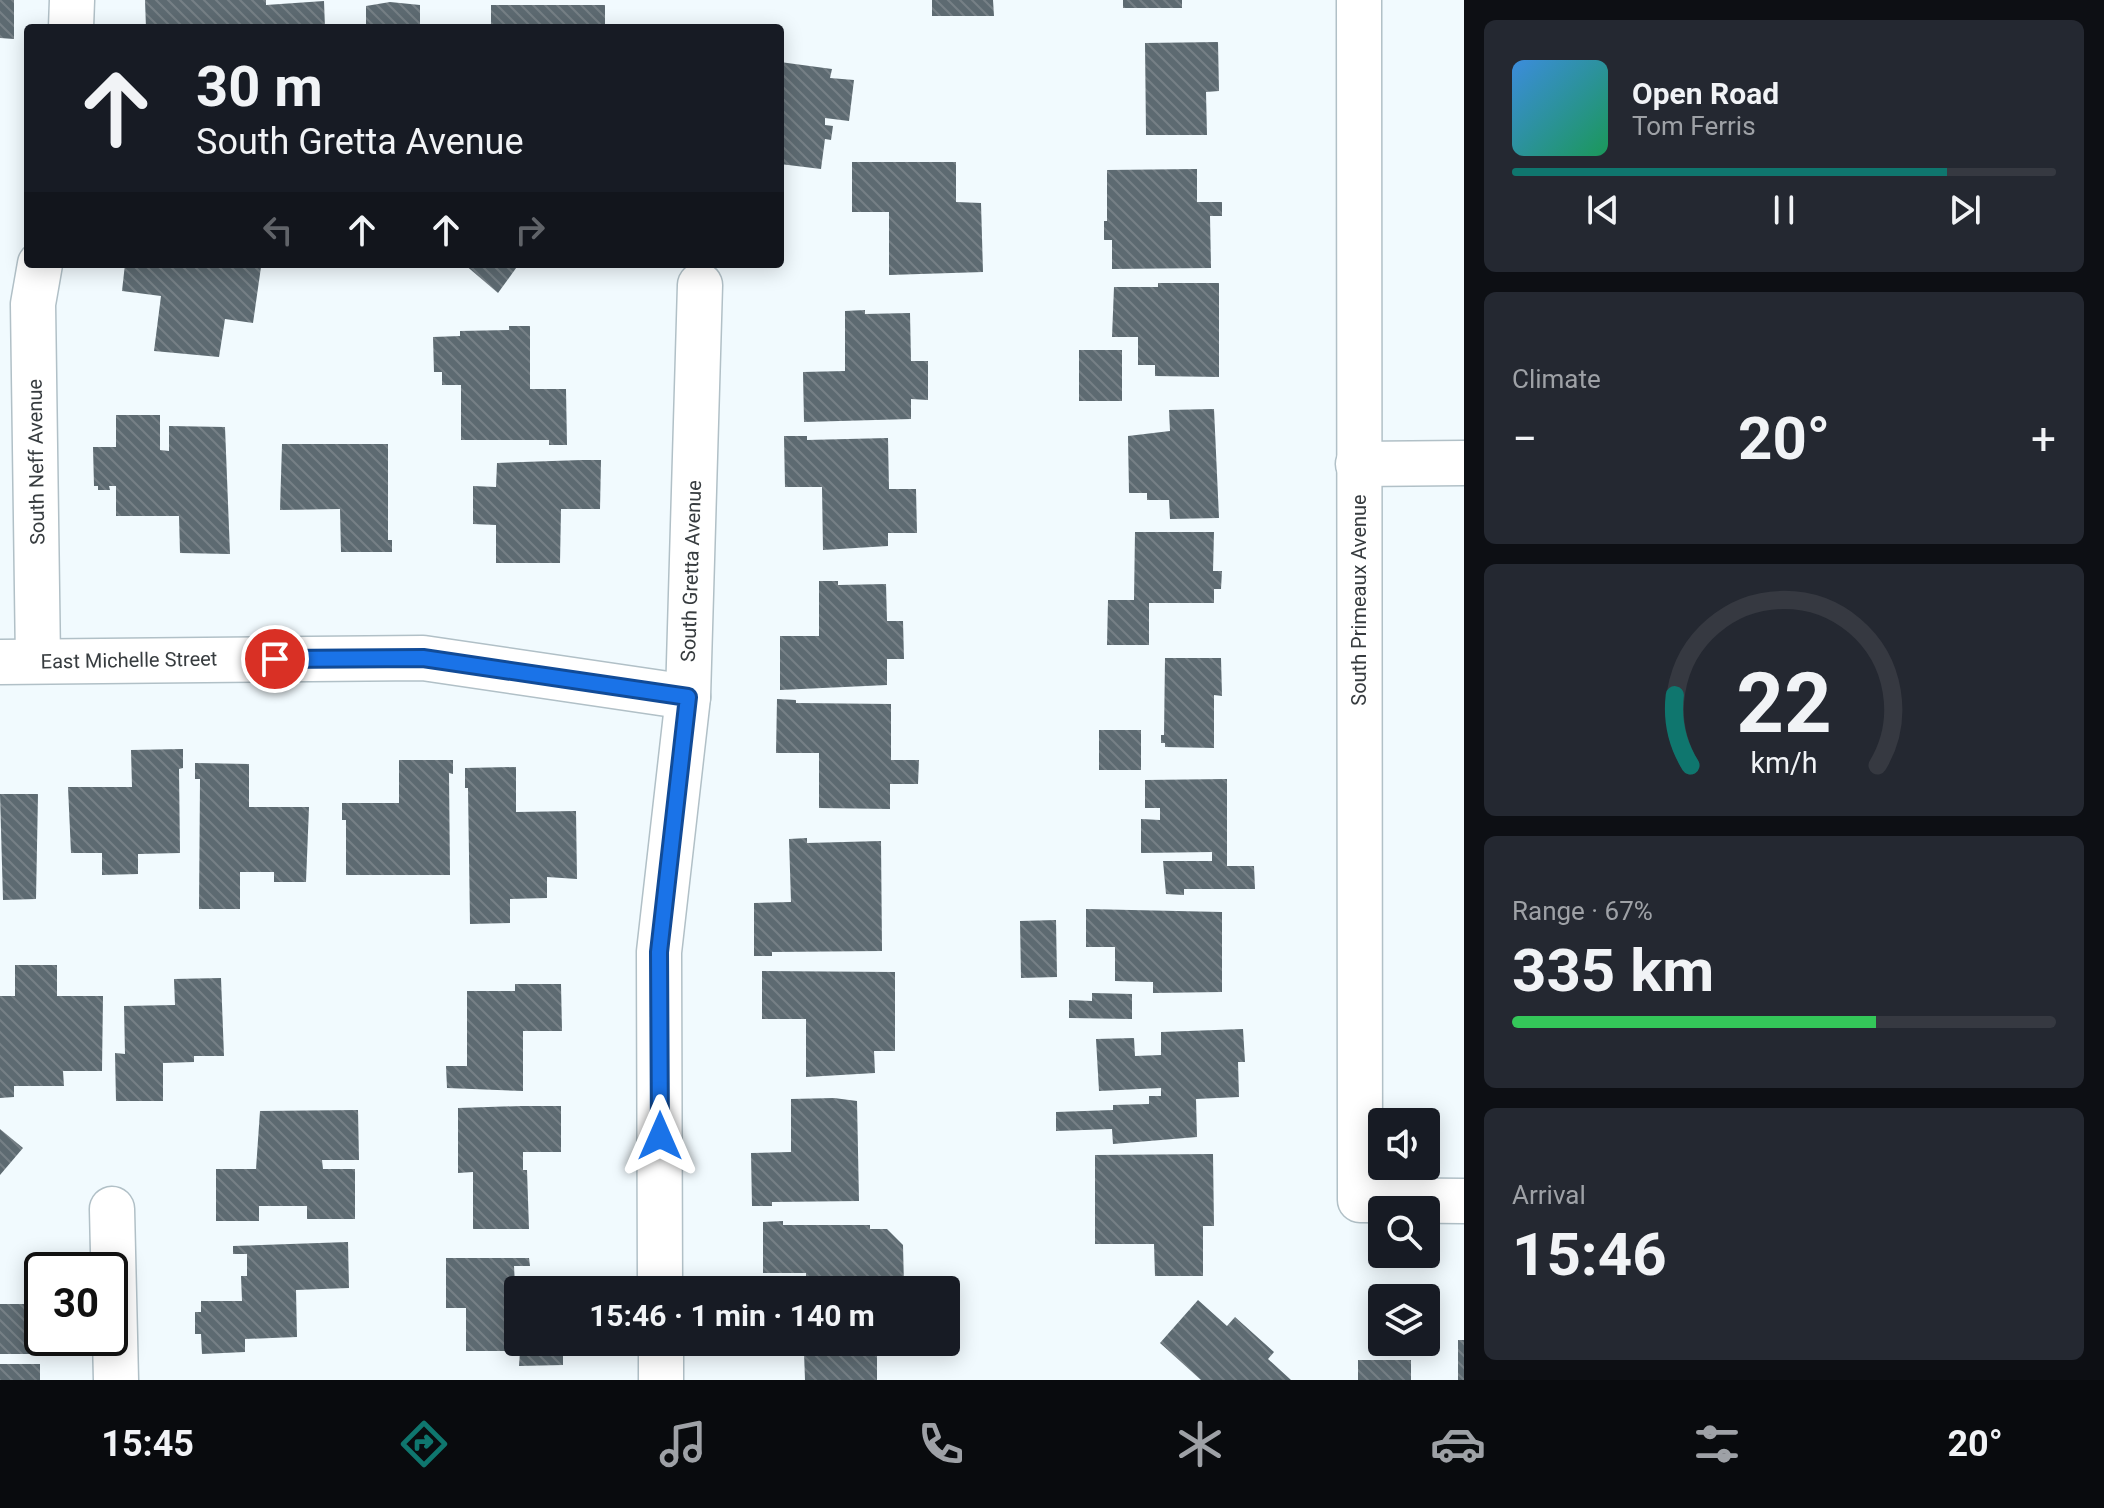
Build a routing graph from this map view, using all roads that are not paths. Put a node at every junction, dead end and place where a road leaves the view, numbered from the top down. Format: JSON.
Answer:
{"nodes":[{"id":1,"x":72,"y":0,"type":"edge"},
{"id":2,"x":1359,"y":0,"type":"edge"},
{"id":3,"x":71,"y":24,"type":"edge"},
{"id":4,"x":39,"y":268,"type":"edge"},
{"id":5,"x":700,"y":285,"type":"dead end"},
{"id":6,"x":1464,"y":463,"type":"edge"},
{"id":7,"x":1358,"y":464,"type":"junction"},
{"id":8,"x":19,"y":662,"type":"edge"},
{"id":9,"x":688,"y":697,"type":"junction"},
{"id":10,"x":1464,"y":1201,"type":"edge"},
{"id":11,"x":112,"y":1209,"type":"dead end"},
{"id":12,"x":660,"y":1276,"type":"edge"},
{"id":13,"x":661,"y":1356,"type":"edge"},
{"id":14,"x":116,"y":1380,"type":"edge"},
{"id":15,"x":661,"y":1380,"type":"edge"}],
"edges":[{"from":1,"to":3,"type":"street"},
{"from":2,"to":7,"type":"street","name":"South Primeaux Avenue"},
{"from":4,"to":8,"type":"street","name":"South Neff Avenue"},
{"from":5,"to":9,"type":"street","name":"South Gretta Avenue"},
{"from":6,"to":7,"type":"street"},
{"from":7,"to":10,"type":"street","name":"South Primeaux Avenue"},
{"from":8,"to":9,"type":"street","name":"East Michelle Street"},
{"from":9,"to":12,"type":"street","name":"South Gretta Avenue"},
{"from":11,"to":14,"type":"street"},
{"from":13,"to":15,"type":"street"}]}
